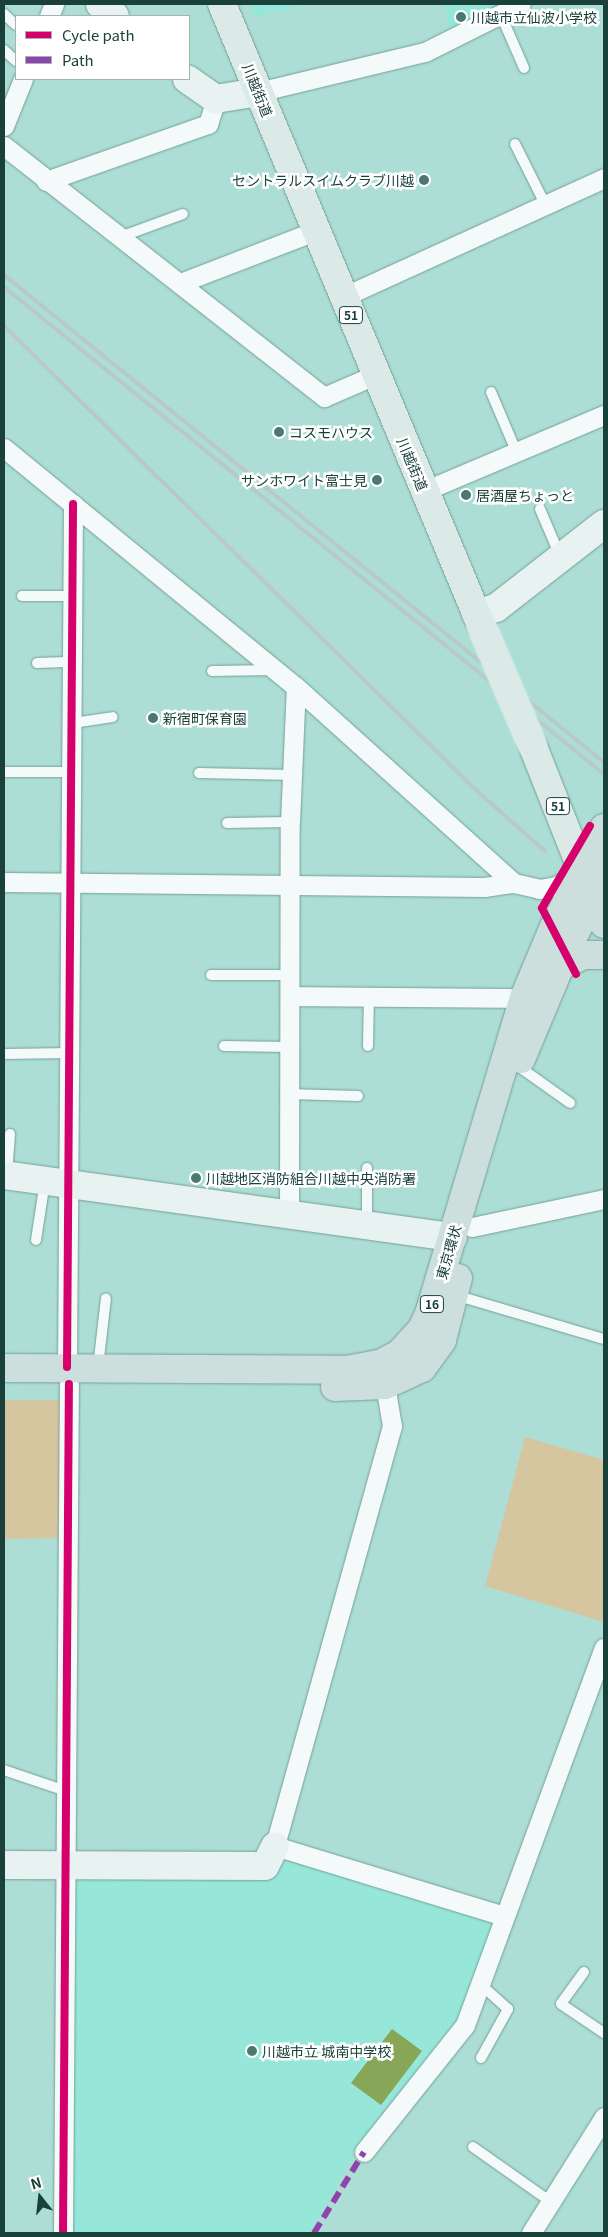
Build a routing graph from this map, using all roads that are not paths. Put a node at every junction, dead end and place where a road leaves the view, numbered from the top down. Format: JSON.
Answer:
{"nodes":[{"id":1,"x":100,"y":4,"type":"edge"},
{"id":2,"x":222,"y":4,"type":"edge"},
{"id":3,"x":521,"y":4,"type":"edge"},
{"id":4,"x":500,"y":13,"type":"junction"},
{"id":5,"x":4,"y":14,"type":"edge"},
{"id":6,"x":114,"y":15,"type":"edge"},
{"id":7,"x":15,"y":24,"type":"edge"},
{"id":8,"x":4,"y":50,"type":"edge"},
{"id":9,"x":15,"y":60,"type":"edge"},
{"id":10,"x":524,"y":68,"type":"dead end"},
{"id":11,"x":23,"y":80,"type":"edge"},
{"id":12,"x":188,"y":80,"type":"edge"},
{"id":13,"x":258,"y":92,"type":"junction"},
{"id":14,"x":216,"y":99,"type":"junction"},
{"id":15,"x":4,"y":126,"type":"edge"},
{"id":16,"x":515,"y":144,"type":"dead end"},
{"id":17,"x":4,"y":146,"type":"edge"},
{"id":18,"x":604,"y":178,"type":"edge"},
{"id":19,"x":46,"y":181,"type":"junction"},
{"id":20,"x":546,"y":206,"type":"junction"},
{"id":21,"x":183,"y":214,"type":"dead end"},
{"id":22,"x":316,"y":230,"type":"junction"},
{"id":23,"x":120,"y":237,"type":"junction"},
{"id":24,"x":180,"y":283,"type":"junction"},
{"id":25,"x":344,"y":297,"type":"junction"},
{"id":26,"x":375,"y":375,"type":"junction"},
{"id":27,"x":491,"y":392,"type":"dead end"},
{"id":28,"x":604,"y":414,"type":"edge"},
{"id":29,"x":4,"y":448,"type":"edge"},
{"id":30,"x":516,"y":451,"type":"junction"},
{"id":31,"x":424,"y":490,"type":"junction"},
{"id":32,"x":73,"y":504,"type":"junction"},
{"id":33,"x":540,"y":509,"type":"dead end"},
{"id":34,"x":604,"y":524,"type":"edge"},
{"id":35,"x":561,"y":558,"type":"junction"},
{"id":36,"x":22,"y":596,"type":"dead end"},
{"id":37,"x":73,"y":596,"type":"junction"},
{"id":38,"x":479,"y":619,"type":"junction"},
{"id":39,"x":73,"y":662,"type":"junction"},
{"id":40,"x":37,"y":663,"type":"dead end"},
{"id":41,"x":274,"y":670,"type":"junction"},
{"id":42,"x":212,"y":671,"type":"dead end"},
{"id":43,"x":296,"y":687,"type":"junction"},
{"id":44,"x":113,"y":717,"type":"dead end"},
{"id":45,"x":73,"y":723,"type":"junction"},
{"id":46,"x":4,"y":772,"type":"edge"},
{"id":47,"x":73,"y":772,"type":"junction"},
{"id":48,"x":199,"y":773,"type":"dead end"},
{"id":49,"x":294,"y":775,"type":"junction"},
{"id":50,"x":290,"y":822,"type":"junction"},
{"id":51,"x":227,"y":823,"type":"dead end"},
{"id":52,"x":604,"y":828,"type":"edge"},
{"id":53,"x":593,"y":881,"type":"edge"},
{"id":54,"x":4,"y":882,"type":"edge"},
{"id":55,"x":73,"y":883,"type":"junction"},
{"id":56,"x":514,"y":883,"type":"junction"},
{"id":57,"x":291,"y":885,"type":"junction"},
{"id":58,"x":604,"y":924,"type":"edge"},
{"id":59,"x":604,"y":955,"type":"edge"},
{"id":60,"x":560,"y":966,"type":"junction"},
{"id":61,"x":211,"y":975,"type":"dead end"},
{"id":62,"x":290,"y":975,"type":"junction"},
{"id":63,"x":290,"y":996,"type":"junction"},
{"id":64,"x":369,"y":996,"type":"junction"},
{"id":65,"x":524,"y":998,"type":"junction"},
{"id":66,"x":224,"y":1046,"type":"dead end"},
{"id":67,"x":368,"y":1046,"type":"dead end"},
{"id":68,"x":289,"y":1047,"type":"junction"},
{"id":69,"x":71,"y":1053,"type":"junction"},
{"id":70,"x":4,"y":1054,"type":"edge"},
{"id":71,"x":518,"y":1066,"type":"junction"},
{"id":72,"x":289,"y":1094,"type":"junction"},
{"id":73,"x":358,"y":1096,"type":"dead end"},
{"id":74,"x":570,"y":1104,"type":"dead end"},
{"id":75,"x":10,"y":1134,"type":"dead end"},
{"id":76,"x":367,"y":1168,"type":"dead end"},
{"id":77,"x":5,"y":1175,"type":"edge"},
{"id":78,"x":57,"y":1182,"type":"junction"},
{"id":79,"x":604,"y":1200,"type":"edge"},
{"id":80,"x":288,"y":1214,"type":"junction"},
{"id":81,"x":367,"y":1224,"type":"junction"},
{"id":82,"x":462,"y":1232,"type":"junction"},
{"id":83,"x":36,"y":1240,"type":"dead end"},
{"id":84,"x":454,"y":1295,"type":"junction"},
{"id":85,"x":106,"y":1298,"type":"dead end"},
{"id":86,"x":604,"y":1339,"type":"edge"},
{"id":87,"x":4,"y":1368,"type":"edge"},
{"id":88,"x":98,"y":1368,"type":"junction"},
{"id":89,"x":68,"y":1376,"type":"junction"},
{"id":90,"x":4,"y":1385,"type":"edge"},
{"id":91,"x":385,"y":1385,"type":"junction"},
{"id":92,"x":604,"y":1648,"type":"edge"},
{"id":93,"x":4,"y":1770,"type":"edge"},
{"id":94,"x":66,"y":1791,"type":"junction"},
{"id":95,"x":275,"y":1846,"type":"junction"},
{"id":96,"x":4,"y":1865,"type":"edge"},
{"id":97,"x":66,"y":1865,"type":"junction"},
{"id":98,"x":504,"y":1916,"type":"junction"},
{"id":99,"x":584,"y":1972,"type":"dead end"},
{"id":100,"x":481,"y":1985,"type":"junction"},
{"id":101,"x":604,"y":2033,"type":"edge"},
{"id":102,"x":481,"y":2058,"type":"dead end"},
{"id":103,"x":604,"y":2117,"type":"edge"},
{"id":104,"x":473,"y":2147,"type":"dead end"},
{"id":105,"x":364,"y":2152,"type":"dead end"},
{"id":106,"x":551,"y":2202,"type":"junction"},
{"id":107,"x":63,"y":2233,"type":"edge"},
{"id":108,"x":531,"y":2233,"type":"edge"}],
"edges":[{"from":1,"to":6,"type":"street"},
{"from":2,"to":13,"type":"main road","name":"川越街道","number":"51"},
{"from":3,"to":4,"type":"street"},
{"from":4,"to":10,"type":"lane"},
{"from":4,"to":13,"type":"street"},
{"from":5,"to":7,"type":"lane"},
{"from":8,"to":9,"type":"lane"},
{"from":11,"to":15,"type":"street"},
{"from":12,"to":14,"type":"street"},
{"from":13,"to":14,"type":"street"},
{"from":13,"to":22,"type":"main road","name":"川越街道","number":"51"},
{"from":14,"to":19,"type":"street"},
{"from":16,"to":20,"type":"lane"},
{"from":17,"to":19,"type":"street"},
{"from":18,"to":20,"type":"street"},
{"from":19,"to":23,"type":"street"},
{"from":20,"to":25,"type":"street"},
{"from":21,"to":23,"type":"lane"},
{"from":22,"to":24,"type":"street"},
{"from":22,"to":25,"type":"main road","name":"川越街道","number":"51"},
{"from":23,"to":24,"type":"street"},
{"from":24,"to":26,"type":"street"},
{"from":25,"to":26,"type":"main road","name":"川越街道","number":"51"},
{"from":26,"to":31,"type":"main road","name":"川越街道","number":"51"},
{"from":27,"to":30,"type":"lane"},
{"from":28,"to":30,"type":"street"},
{"from":29,"to":32,"type":"street"},
{"from":30,"to":31,"type":"street"},
{"from":31,"to":38,"type":"main road","name":"川越街道","number":"51"},
{"from":32,"to":37,"type":"street"},
{"from":32,"to":41,"type":"street"},
{"from":33,"to":35,"type":"lane"},
{"from":34,"to":35,"type":"street"},
{"from":35,"to":38,"type":"street"},
{"from":36,"to":37,"type":"lane"},
{"from":37,"to":39,"type":"street"},
{"from":38,"to":53,"type":"main road","name":"川越街道","number":"51","bridge":true},
{"from":39,"to":40,"type":"lane"},
{"from":39,"to":45,"type":"street"},
{"from":41,"to":42,"type":"lane"},
{"from":41,"to":43,"type":"street"},
{"from":43,"to":49,"type":"street"},
{"from":43,"to":56,"type":"street"},
{"from":44,"to":45,"type":"lane"},
{"from":45,"to":47,"type":"street"},
{"from":46,"to":47,"type":"lane"},
{"from":47,"to":55,"type":"street"},
{"from":48,"to":49,"type":"lane"},
{"from":49,"to":50,"type":"street"},
{"from":50,"to":51,"type":"lane"},
{"from":50,"to":57,"type":"street"},
{"from":52,"to":53,"type":"highway","name":"東京環状","number":"16"},
{"from":53,"to":56,"type":"street"},
{"from":53,"to":58,"type":"highway","name":"川越街道"},
{"from":53,"to":60,"type":"highway","name":"東京環状","number":"16"},
{"from":53,"to":65,"type":"highway","name":"東京環状","number":"16"},
{"from":54,"to":55,"type":"street"},
{"from":55,"to":57,"type":"street"},
{"from":55,"to":69,"type":"street"},
{"from":56,"to":57,"type":"street"},
{"from":57,"to":62,"type":"street"},
{"from":59,"to":60,"type":"highway"},
{"from":60,"to":71,"type":"highway","name":"東京環状","number":"16"},
{"from":61,"to":62,"type":"lane"},
{"from":62,"to":63,"type":"street"},
{"from":63,"to":64,"type":"street"},
{"from":63,"to":68,"type":"street"},
{"from":64,"to":65,"type":"street"},
{"from":64,"to":67,"type":"lane"},
{"from":65,"to":82,"type":"highway","name":"東京環状","number":"16"},
{"from":66,"to":68,"type":"lane"},
{"from":68,"to":72,"type":"street"},
{"from":69,"to":70,"type":"lane"},
{"from":69,"to":78,"type":"street"},
{"from":71,"to":74,"type":"lane"},
{"from":71,"to":82,"type":"highway","name":"東京環状","number":"16"},
{"from":72,"to":73,"type":"lane"},
{"from":72,"to":80,"type":"street"},
{"from":75,"to":77,"type":"lane"},
{"from":76,"to":81,"type":"lane"},
{"from":77,"to":78,"type":"street"},
{"from":78,"to":80,"type":"street"},
{"from":78,"to":83,"type":"lane"},
{"from":78,"to":89,"type":"street"},
{"from":79,"to":82,"type":"street"},
{"from":80,"to":81,"type":"street"},
{"from":81,"to":82,"type":"street"},
{"from":82,"to":84,"type":"highway","name":"東京環状","number":"16"},
{"from":82,"to":88,"type":"highway","name":"東京環状","number":"16"},
{"from":84,"to":86,"type":"lane"},
{"from":84,"to":91,"type":"highway","name":"東京環状","number":"16"},
{"from":85,"to":88,"type":"lane"},
{"from":87,"to":89,"type":"highway","name":"東京環状","number":"16"},
{"from":88,"to":89,"type":"highway","name":"東京環状","number":"16"},
{"from":89,"to":90,"type":"highway","name":"東京環状","number":"16"},
{"from":89,"to":91,"type":"highway","name":"東京環状","number":"16"},
{"from":89,"to":94,"type":"street"},
{"from":91,"to":95,"type":"street"},
{"from":92,"to":98,"type":"street"},
{"from":93,"to":94,"type":"lane"},
{"from":94,"to":97,"type":"street"},
{"from":95,"to":97,"type":"street"},
{"from":95,"to":98,"type":"street"},
{"from":96,"to":97,"type":"street"},
{"from":97,"to":107,"type":"street"},
{"from":98,"to":100,"type":"street"},
{"from":99,"to":101,"type":"lane"},
{"from":100,"to":102,"type":"lane"},
{"from":100,"to":105,"type":"street"},
{"from":103,"to":106,"type":"street"},
{"from":104,"to":106,"type":"lane"},
{"from":106,"to":108,"type":"street"}]}
